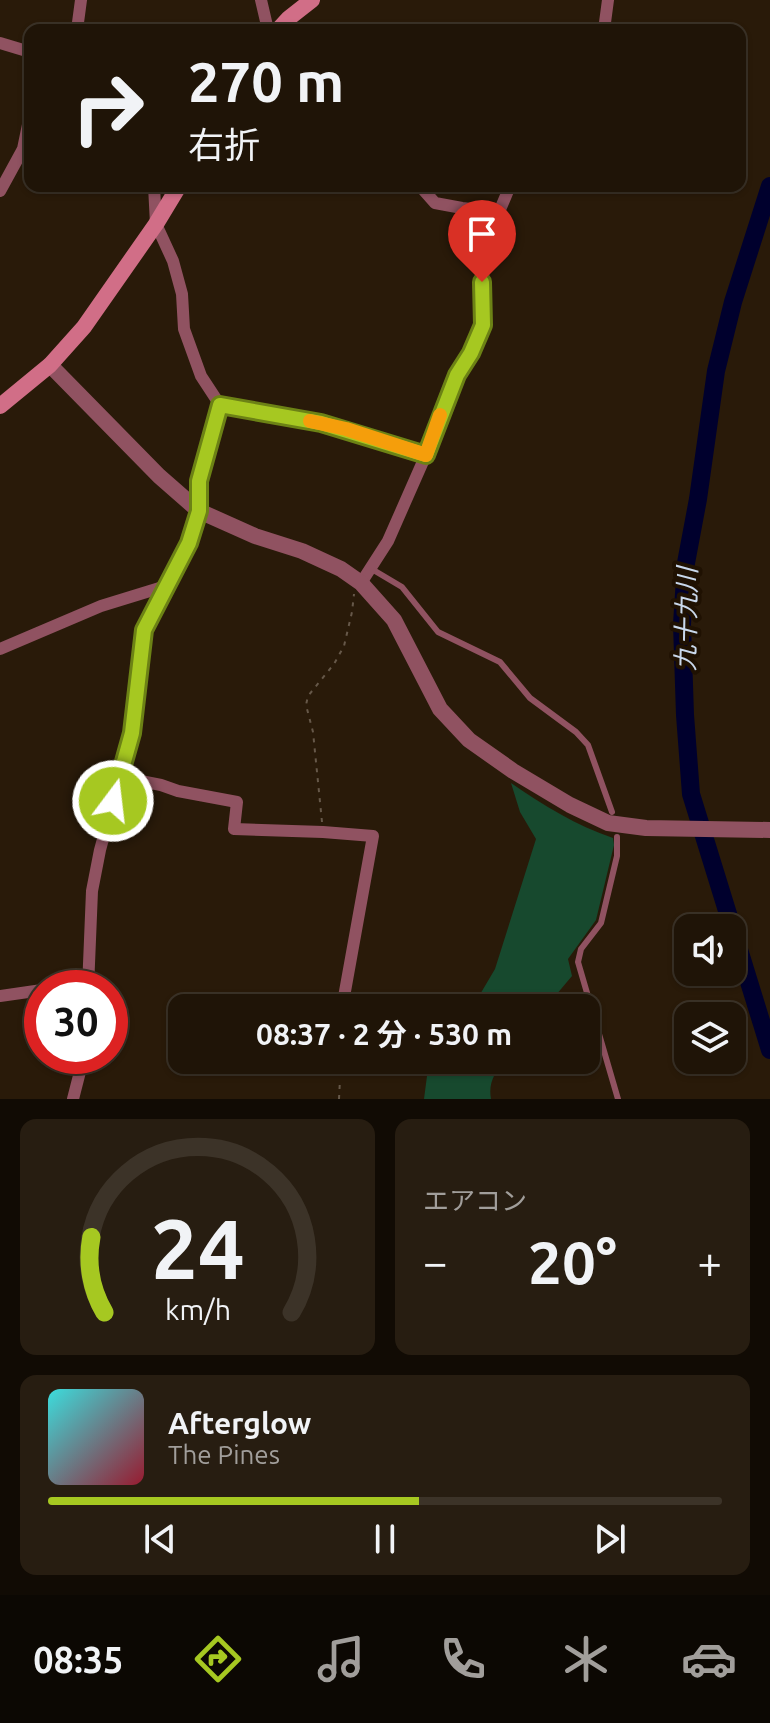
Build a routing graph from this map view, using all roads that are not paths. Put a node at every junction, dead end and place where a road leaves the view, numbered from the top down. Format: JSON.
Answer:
{"nodes":[{"id":1,"x":81,"y":0,"type":"edge"},
{"id":2,"x":261,"y":0,"type":"edge"},
{"id":3,"x":312,"y":0,"type":"edge"},
{"id":4,"x":608,"y":0,"type":"edge"},
{"id":5,"x":77,"y":24,"type":"edge"},
{"id":6,"x":274,"y":24,"type":"edge"},
{"id":7,"x":281,"y":24,"type":"edge"},
{"id":8,"x":605,"y":24,"type":"edge"},
{"id":9,"x":0,"y":43,"type":"edge"},
{"id":10,"x":24,"y":50,"type":"edge"},
{"id":11,"x":24,"y":144,"type":"edge"},
{"id":12,"x":0,"y":191,"type":"edge"},
{"id":13,"x":154,"y":192,"type":"edge"},
{"id":14,"x":175,"y":192,"type":"edge"},
{"id":15,"x":425,"y":192,"type":"edge"},
{"id":16,"x":507,"y":192,"type":"edge"},
{"id":17,"x":499,"y":212,"type":"junction"},
{"id":18,"x":156,"y":224,"type":"junction"},
{"id":19,"x":50,"y":365,"type":"junction"},
{"id":20,"x":4,"y":398,"type":"edge"},
{"id":21,"x":220,"y":405,"type":"junction"},
{"id":22,"x":426,"y":455,"type":"junction"},
{"id":23,"x":199,"y":511,"type":"junction"},
{"id":24,"x":370,"y":568,"type":"junction"},
{"id":25,"x":361,"y":583,"type":"junction"},
{"id":26,"x":166,"y":586,"type":"junction"},
{"id":27,"x":0,"y":649,"type":"edge"},
{"id":28,"x":120,"y":777,"type":"junction"},
{"id":29,"x":612,"y":812,"type":"dead end"},
{"id":30,"x":770,"y":830,"type":"edge"},
{"id":31,"x":617,"y":837,"type":"dead end"},
{"id":32,"x":89,"y":970,"type":"edge"},
{"id":33,"x":24,"y":993,"type":"edge"},
{"id":34,"x":345,"y":994,"type":"edge"},
{"id":35,"x":0,"y":996,"type":"edge"},
{"id":36,"x":79,"y":1074,"type":"edge"},
{"id":37,"x":73,"y":1099,"type":"edge"},
{"id":38,"x":618,"y":1099,"type":"edge"}],
"edges":[{"from":1,"to":5,"type":"street"},
{"from":2,"to":6,"type":"street"},
{"from":3,"to":7,"type":"main road"},
{"from":4,"to":8,"type":"street"},
{"from":9,"to":10,"type":"street"},
{"from":11,"to":12,"type":"street"},
{"from":13,"to":18,"type":"street"},
{"from":14,"to":18,"type":"main road"},
{"from":15,"to":17,"type":"street"},
{"from":16,"to":17,"type":"street"},
{"from":17,"to":22,"type":"street"},
{"from":18,"to":19,"type":"main road"},
{"from":18,"to":21,"type":"street"},
{"from":19,"to":20,"type":"main road"},
{"from":19,"to":23,"type":"street"},
{"from":21,"to":22,"type":"street"},
{"from":21,"to":23,"type":"street"},
{"from":22,"to":24,"type":"street"},
{"from":23,"to":25,"type":"street"},
{"from":23,"to":26,"type":"street"},
{"from":24,"to":25,"type":"street"},
{"from":24,"to":29,"type":"lane"},
{"from":25,"to":30,"type":"street"},
{"from":26,"to":27,"type":"street"},
{"from":26,"to":28,"type":"street"},
{"from":28,"to":32,"type":"street"},
{"from":28,"to":34,"type":"street"},
{"from":31,"to":38,"type":"lane"},
{"from":33,"to":35,"type":"street"},
{"from":36,"to":37,"type":"street"}]}
